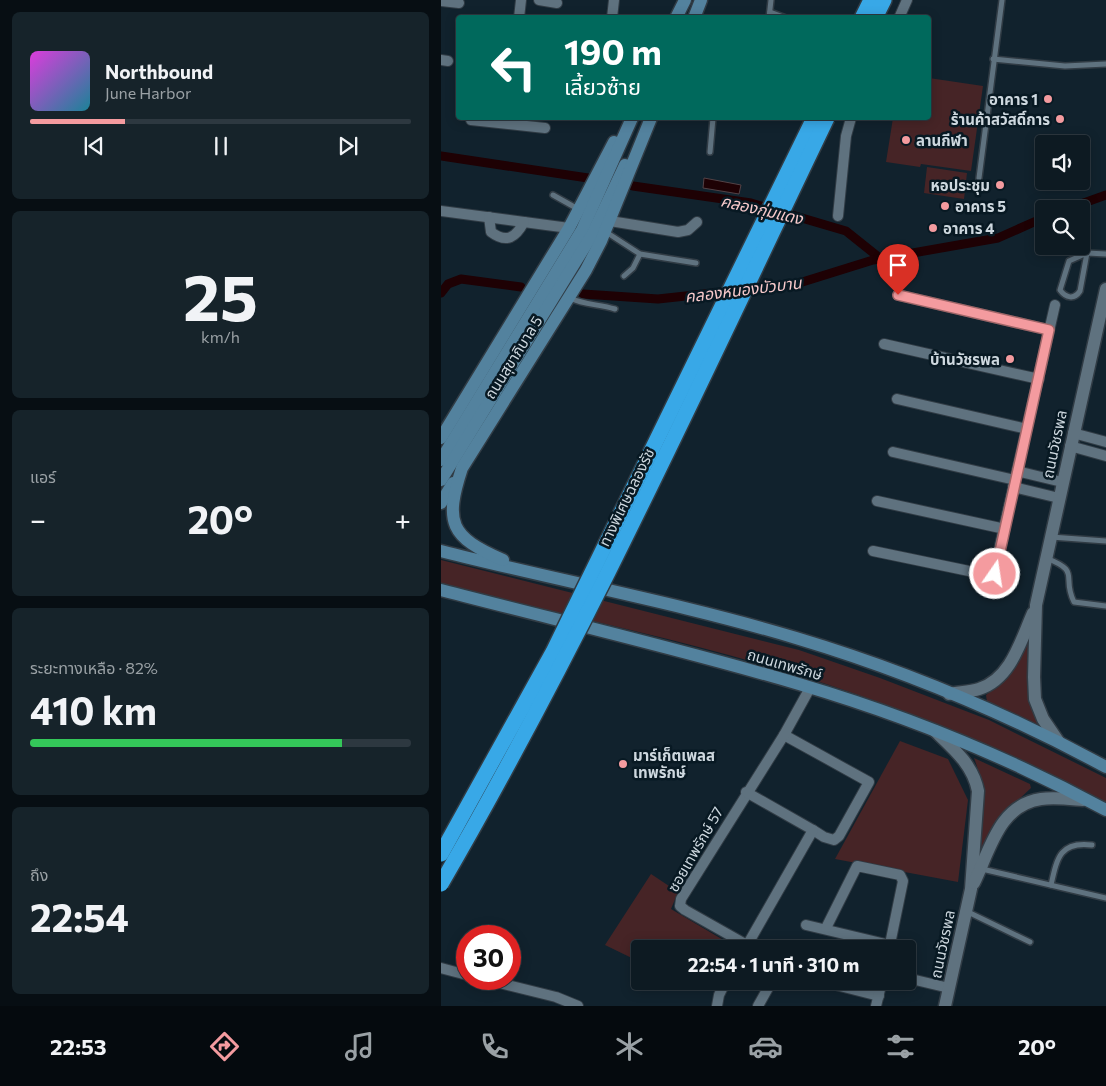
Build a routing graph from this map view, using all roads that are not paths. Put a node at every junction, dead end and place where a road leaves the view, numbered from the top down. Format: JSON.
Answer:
{"nodes":[{"id":1,"x":521,"y":0,"type":"edge"},
{"id":2,"x":539,"y":0,"type":"edge"},
{"id":3,"x":614,"y":0,"type":"edge"},
{"id":4,"x":685,"y":0,"type":"edge"},
{"id":5,"x":701,"y":0,"type":"edge"},
{"id":6,"x":771,"y":0,"type":"edge"},
{"id":7,"x":871,"y":0,"type":"edge"},
{"id":8,"x":884,"y":0,"type":"edge"},
{"id":9,"x":907,"y":0,"type":"edge"},
{"id":10,"x":1002,"y":0,"type":"edge"},
{"id":11,"x":441,"y":1,"type":"edge"},
{"id":12,"x":459,"y":3,"type":"dead end"},
{"id":13,"x":557,"y":3,"type":"dead end"},
{"id":14,"x":519,"y":15,"type":"edge"},
{"id":15,"x":612,"y":15,"type":"edge"},
{"id":16,"x":678,"y":15,"type":"edge"},
{"id":17,"x":695,"y":15,"type":"edge"},
{"id":18,"x":770,"y":15,"type":"edge"},
{"id":19,"x":864,"y":15,"type":"edge"},
{"id":20,"x":876,"y":15,"type":"edge"},
{"id":21,"x":900,"y":15,"type":"edge"},
{"id":22,"x":993,"y":59,"type":"junction"},
{"id":23,"x":1106,"y":64,"type":"edge"},
{"id":24,"x":471,"y":120,"type":"dead end"},
{"id":25,"x":507,"y":120,"type":"edge"},
{"id":26,"x":626,"y":120,"type":"edge"},
{"id":27,"x":631,"y":120,"type":"edge"},
{"id":28,"x":649,"y":120,"type":"edge"},
{"id":29,"x":649,"y":120,"type":"edge"},
{"id":30,"x":713,"y":120,"type":"edge"},
{"id":31,"x":813,"y":120,"type":"edge"},
{"id":32,"x":826,"y":120,"type":"edge"},
{"id":33,"x":850,"y":120,"type":"edge"},
{"id":34,"x":545,"y":128,"type":"dead end"},
{"id":35,"x":710,"y":152,"type":"dead end"},
{"id":36,"x":979,"y":178,"type":"dead end"},
{"id":37,"x":611,"y":182,"type":"junction"},
{"id":38,"x":553,"y":195,"type":"dead end"},
{"id":39,"x":579,"y":210,"type":"junction"},
{"id":40,"x":441,"y":211,"type":"edge"},
{"id":41,"x":838,"y":216,"type":"dead end"},
{"id":42,"x":489,"y":217,"type":"junction"},
{"id":43,"x":524,"y":222,"type":"junction"},
{"id":44,"x":697,"y":222,"type":"dead end"},
{"id":45,"x":607,"y":227,"type":"junction"},
{"id":46,"x":569,"y":228,"type":"junction"},
{"id":47,"x":1087,"y":253,"type":"joint"},
{"id":48,"x":1090,"y":253,"type":"edge"},
{"id":49,"x":640,"y":254,"type":"junction"},
{"id":50,"x":1106,"y":254,"type":"edge"},
{"id":51,"x":696,"y":263,"type":"dead end"},
{"id":52,"x":624,"y":276,"type":"dead end"},
{"id":53,"x":1106,"y":289,"type":"edge"},
{"id":54,"x":898,"y":295,"type":"dead end"},
{"id":55,"x":569,"y":298,"type":"junction"},
{"id":56,"x":1055,"y":305,"type":"dead end"},
{"id":57,"x":615,"y":309,"type":"dead end"},
{"id":58,"x":1103,"y":311,"type":"edge"},
{"id":59,"x":1049,"y":330,"type":"junction"},
{"id":60,"x":885,"y":344,"type":"dead end"},
{"id":61,"x":1039,"y":379,"type":"junction"},
{"id":62,"x":897,"y":398,"type":"dead end"},
{"id":63,"x":1027,"y":430,"type":"junction"},
{"id":64,"x":441,"y":438,"type":"edge"},
{"id":65,"x":1072,"y":440,"type":"junction"},
{"id":66,"x":1106,"y":442,"type":"edge"},
{"id":67,"x":893,"y":452,"type":"dead end"},
{"id":68,"x":1106,"y":456,"type":"edge"},
{"id":69,"x":441,"y":460,"type":"edge"},
{"id":70,"x":462,"y":468,"type":"junction"},
{"id":71,"x":1015,"y":479,"type":"junction"},
{"id":72,"x":441,"y":480,"type":"edge"},
{"id":73,"x":1063,"y":482,"type":"junction"},
{"id":74,"x":1059,"y":498,"type":"junction"},
{"id":75,"x":877,"y":501,"type":"dead end"},
{"id":76,"x":441,"y":503,"type":"edge"},
{"id":77,"x":1005,"y":529,"type":"junction"},
{"id":78,"x":1050,"y":537,"type":"junction"},
{"id":79,"x":1106,"y":541,"type":"edge"},
{"id":80,"x":441,"y":551,"type":"edge"},
{"id":81,"x":873,"y":551,"type":"dead end"},
{"id":82,"x":1046,"y":558,"type":"junction"},
{"id":83,"x":536,"y":575,"type":"junction"},
{"id":84,"x":441,"y":590,"type":"edge"},
{"id":85,"x":441,"y":598,"type":"edge"},
{"id":86,"x":1036,"y":605,"type":"junction"},
{"id":87,"x":1106,"y":606,"type":"edge"},
{"id":88,"x":524,"y":612,"type":"junction"},
{"id":89,"x":810,"y":688,"type":"junction"},
{"id":90,"x":949,"y":694,"type":"junction"},
{"id":91,"x":935,"y":731,"type":"junction"},
{"id":92,"x":784,"y":735,"type":"junction"},
{"id":93,"x":1058,"y":741,"type":"junction"},
{"id":94,"x":1106,"y":767,"type":"edge"},
{"id":95,"x":746,"y":792,"type":"junction"},
{"id":96,"x":1083,"y":800,"type":"junction"},
{"id":97,"x":1106,"y":810,"type":"edge"},
{"id":98,"x":813,"y":830,"type":"junction"},
{"id":99,"x":1092,"y":845,"type":"dead end"},
{"id":100,"x":441,"y":854,"type":"edge"},
{"id":101,"x":981,"y":868,"type":"junction"},
{"id":102,"x":441,"y":884,"type":"edge"},
{"id":103,"x":1051,"y":885,"type":"junction"},
{"id":104,"x":971,"y":889,"type":"junction"},
{"id":105,"x":1106,"y":898,"type":"edge"},
{"id":106,"x":966,"y":910,"type":"junction"},
{"id":107,"x":806,"y":925,"type":"dead end"},
{"id":108,"x":826,"y":928,"type":"junction"},
{"id":109,"x":735,"y":940,"type":"edge"},
{"id":110,"x":750,"y":940,"type":"edge"},
{"id":111,"x":866,"y":940,"type":"edge"},
{"id":112,"x":890,"y":940,"type":"edge"},
{"id":113,"x":1030,"y":942,"type":"dead end"},
{"id":114,"x":441,"y":968,"type":"edge"},
{"id":115,"x":456,"y":972,"type":"edge"},
{"id":116,"x":916,"y":980,"type":"edge"},
{"id":117,"x":521,"y":988,"type":"edge"},
{"id":118,"x":949,"y":988,"type":"junction"},
{"id":119,"x":721,"y":990,"type":"edge"},
{"id":120,"x":767,"y":990,"type":"edge"},
{"id":121,"x":846,"y":990,"type":"edge"},
{"id":122,"x":877,"y":1001,"type":"edge"},
{"id":123,"x":578,"y":1006,"type":"edge"},
{"id":124,"x":717,"y":1006,"type":"edge"},
{"id":125,"x":758,"y":1006,"type":"edge"},
{"id":126,"x":945,"y":1006,"type":"edge"}],
"edges":[{"from":1,"to":14,"type":"street"},
{"from":2,"to":13,"type":"street"},
{"from":3,"to":15,"type":"street"},
{"from":4,"to":16,"type":"main road"},
{"from":5,"to":17,"type":"main road"},
{"from":6,"to":18,"type":"lane"},
{"from":7,"to":19,"type":"highway"},
{"from":8,"to":20,"type":"highway"},
{"from":9,"to":21,"type":"street"},
{"from":10,"to":22,"type":"lane"},
{"from":11,"to":12,"type":"street"},
{"from":22,"to":23,"type":"lane"},
{"from":22,"to":36,"type":"lane"},
{"from":24,"to":25,"type":"street"},
{"from":25,"to":34,"type":"street"},
{"from":26,"to":39,"type":"main road","name":"ถนนสุขาภิบาล 5"},
{"from":27,"to":37,"type":"main road","name":"ถนนสุขาภิบาล 5"},
{"from":28,"to":37,"type":"main road","name":"ถนนสุขาภิบาล 5"},
{"from":29,"to":45,"type":"main road","name":"ถนนสุขาภิบาล 5"},
{"from":30,"to":35,"type":"lane"},
{"from":31,"to":100,"type":"highway","name":"ทางพิเศษฉลองรัช","bridge":true},
{"from":32,"to":102,"type":"highway","name":"ทางพิเศษฉลองรัช","bridge":true},
{"from":33,"to":41,"type":"street"},
{"from":37,"to":69,"type":"main road","name":"ถนนสุขาภิบาล 5"},
{"from":37,"to":72,"type":"main road","name":"ถนนสุขาภิบาล 5"},
{"from":38,"to":39,"type":"lane"},
{"from":39,"to":46,"type":"main road","name":"ถนนสุขาภิบาล 5"},
{"from":40,"to":42,"type":"street"},
{"from":42,"to":43,"type":"street"},
{"from":42,"to":43,"type":"street"},
{"from":43,"to":46,"type":"street"},
{"from":44,"to":45,"type":"street"},
{"from":45,"to":49,"type":"lane"},
{"from":45,"to":55,"type":"main road","name":"ถนนสุขาภิบาล 5"},
{"from":46,"to":64,"type":"main road","name":"ถนนสุขาภิบาล 5"},
{"from":47,"to":47,"type":"lane"},
{"from":48,"to":50,"type":"lane"},
{"from":49,"to":51,"type":"lane"},
{"from":49,"to":52,"type":"lane"},
{"from":53,"to":58,"type":"street","name":"ถนนวัชรพล"},
{"from":54,"to":59,"type":"street"},
{"from":55,"to":57,"type":"lane"},
{"from":55,"to":70,"type":"main road","name":"ถนนสุขาภิบาล 5"},
{"from":56,"to":59,"type":"street"},
{"from":58,"to":65,"type":"street","name":"ถนนวัชรพล"},
{"from":59,"to":61,"type":"street"},
{"from":60,"to":61,"type":"street"},
{"from":61,"to":63,"type":"street"},
{"from":62,"to":63,"type":"street"},
{"from":63,"to":71,"type":"street"},
{"from":65,"to":66,"type":"street"},
{"from":65,"to":68,"type":"street"},
{"from":65,"to":73,"type":"street","name":"ถนนวัชรพล"},
{"from":67,"to":71,"type":"street"},
{"from":70,"to":76,"type":"main road"},
{"from":70,"to":83,"type":"main road","name":"ถนนสุขาภิบาล 5"},
{"from":71,"to":73,"type":"street"},
{"from":71,"to":74,"type":"street"},
{"from":71,"to":77,"type":"street"},
{"from":73,"to":74,"type":"street","name":"ถนนวัชรพล"},
{"from":74,"to":78,"type":"street","name":"ถนนวัชรพล"},
{"from":75,"to":77,"type":"street"},
{"from":77,"to":81,"type":"street"},
{"from":78,"to":79,"type":"lane"},
{"from":78,"to":82,"type":"street","name":"ถนนวัชรพล"},
{"from":80,"to":83,"type":"main road","name":"ถนนเทพรักษ์"},
{"from":82,"to":86,"type":"street","name":"ถนนวัชรพล"},
{"from":82,"to":87,"type":"lane"},
{"from":83,"to":90,"type":"main road","name":"ถนนเทพรักษ์"},
{"from":84,"to":88,"type":"main road","name":"ถนนเทพรักษ์"},
{"from":85,"to":88,"type":"main road"},
{"from":86,"to":90,"type":"street","name":"ถนนวัชรพล"},
{"from":86,"to":93,"type":"street","name":"ถนนวัชรพล"},
{"from":88,"to":89,"type":"main road","name":"ถนนเทพรักษ์"},
{"from":89,"to":91,"type":"main road","name":"ถนนเทพรักษ์"},
{"from":89,"to":92,"type":"street","name":"ซอยเทพรักษ์ 57"},
{"from":90,"to":93,"type":"main road","name":"ถนนเทพรักษ์"},
{"from":91,"to":96,"type":"main road","name":"ถนนเทพรักษ์"},
{"from":91,"to":104,"type":"street","name":"ถนนวัชรพล"},
{"from":92,"to":95,"type":"street","name":"ซอยเทพรักษ์ 57"},
{"from":92,"to":98,"type":"street"},
{"from":93,"to":94,"type":"main road","name":"ถนนเทพรักษ์"},
{"from":95,"to":98,"type":"street"},
{"from":95,"to":109,"type":"street","name":"ซอยเทพรักษ์ 57"},
{"from":96,"to":97,"type":"main road","name":"ถนนเทพรักษ์"},
{"from":96,"to":101,"type":"street","name":"ถนนวัชรพล"},
{"from":98,"to":110,"type":"street","name":"ซอยเทพรักษ์ 57"},
{"from":99,"to":103,"type":"lane"},
{"from":101,"to":103,"type":"lane"},
{"from":101,"to":104,"type":"street","name":"ถนนวัชรพล"},
{"from":103,"to":105,"type":"lane"},
{"from":104,"to":106,"type":"street","name":"ถนนวัชรพล"},
{"from":106,"to":113,"type":"lane"},
{"from":106,"to":118,"type":"street","name":"ถนนวัชรพล"},
{"from":107,"to":108,"type":"street"},
{"from":108,"to":111,"type":"street"},
{"from":108,"to":112,"type":"street"},
{"from":114,"to":115,"type":"street"},
{"from":116,"to":118,"type":"street"},
{"from":117,"to":123,"type":"street"},
{"from":118,"to":126,"type":"street","name":"ถนนวัชรพล"},
{"from":119,"to":124,"type":"street"},
{"from":120,"to":125,"type":"street"},
{"from":121,"to":122,"type":"street"}]}
